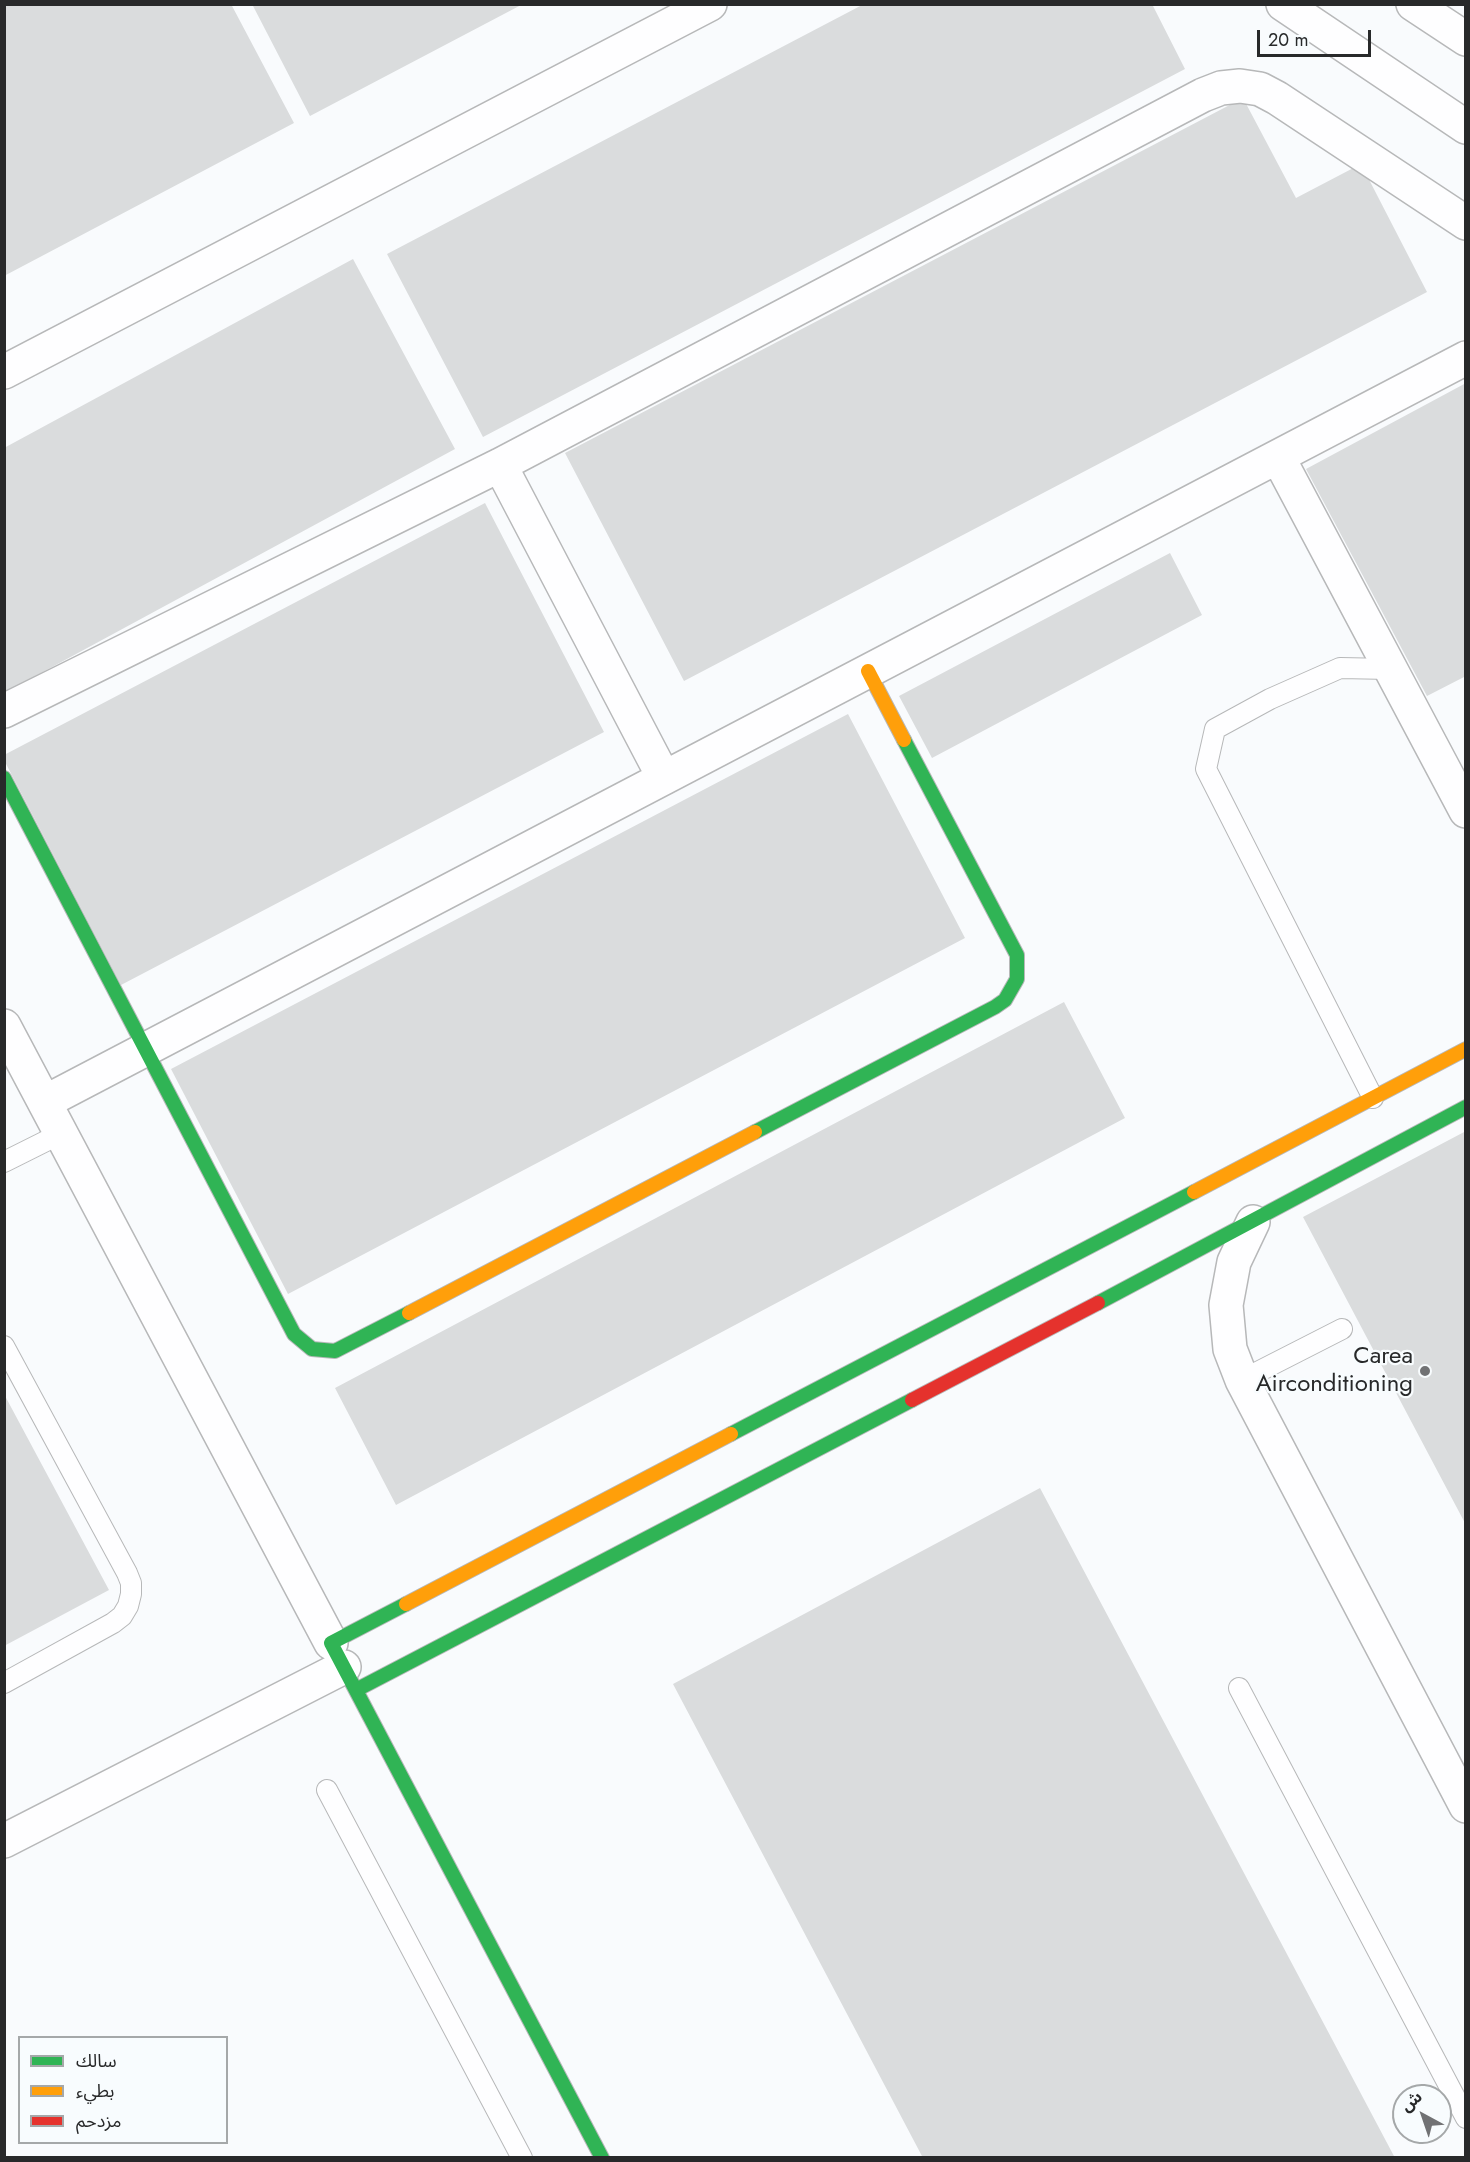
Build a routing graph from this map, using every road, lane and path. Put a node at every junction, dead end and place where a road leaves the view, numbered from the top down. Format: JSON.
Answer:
{"nodes":[{"id":1,"x":710,"y":4,"type":"edge"},
{"id":2,"x":1283,"y":4,"type":"edge"},
{"id":3,"x":1413,"y":4,"type":"edge"},
{"id":4,"x":1466,"y":39,"type":"edge"},
{"id":5,"x":1466,"y":126,"type":"edge"},
{"id":6,"x":1466,"y":223,"type":"edge"},
{"id":7,"x":1466,"y":358,"type":"edge"},
{"id":8,"x":4,"y":372,"type":"edge"},
{"id":9,"x":1278,"y":457,"type":"junction"},
{"id":10,"x":500,"y":465,"type":"junction"},
{"id":11,"x":1390,"y":669,"type":"junction"},
{"id":12,"x":868,"y":671,"type":"junction"},
{"id":13,"x":4,"y":711,"type":"edge"},
{"id":14,"x":1453,"y":758,"type":"edge"},
{"id":15,"x":664,"y":777,"type":"junction"},
{"id":16,"x":4,"y":778,"type":"edge"},
{"id":17,"x":1466,"y":811,"type":"edge"},
{"id":18,"x":4,"y":1026,"type":"edge"},
{"id":19,"x":146,"y":1049,"type":"junction"},
{"id":20,"x":1466,"y":1049,"type":"edge"},
{"id":21,"x":1372,"y":1098,"type":"junction"},
{"id":22,"x":45,"y":1102,"type":"junction"},
{"id":23,"x":1466,"y":1107,"type":"edge"},
{"id":24,"x":62,"y":1133,"type":"junction"},
{"id":25,"x":4,"y":1162,"type":"edge"},
{"id":26,"x":1253,"y":1222,"type":"junction"},
{"id":27,"x":1342,"y":1329,"type":"dead end"},
{"id":28,"x":4,"y":1346,"type":"edge"},
{"id":29,"x":1242,"y":1380,"type":"junction"},
{"id":30,"x":344,"y":1667,"type":"junction"},
{"id":31,"x":4,"y":1683,"type":"edge"},
{"id":32,"x":1239,"y":1688,"type":"dead end"},
{"id":33,"x":327,"y":1790,"type":"dead end"},
{"id":34,"x":1466,"y":1806,"type":"edge"},
{"id":35,"x":4,"y":1841,"type":"edge"},
{"id":36,"x":1462,"y":2105,"type":"edge"},
{"id":37,"x":522,"y":2157,"type":"edge"},
{"id":38,"x":602,"y":2157,"type":"edge"}],
"edges":[{"from":1,"to":8,"type":"street"},
{"from":2,"to":5,"type":"street"},
{"from":3,"to":4,"type":"street"},
{"from":6,"to":10,"type":"street"},
{"from":7,"to":9,"type":"street"},
{"from":9,"to":11,"type":"street"},
{"from":9,"to":12,"type":"street"},
{"from":10,"to":13,"type":"street"},
{"from":10,"to":15,"type":"street"},
{"from":11,"to":14,"type":"street"},
{"from":11,"to":21,"type":"lane"},
{"from":12,"to":15,"type":"street"},
{"from":12,"to":19,"type":"street"},
{"from":14,"to":17,"type":"street"},
{"from":15,"to":19,"type":"street"},
{"from":16,"to":19,"type":"street"},
{"from":18,"to":22,"type":"street"},
{"from":19,"to":22,"type":"street"},
{"from":20,"to":21,"type":"street"},
{"from":21,"to":30,"type":"street"},
{"from":22,"to":24,"type":"street"},
{"from":23,"to":26,"type":"street"},
{"from":24,"to":25,"type":"lane"},
{"from":24,"to":30,"type":"street"},
{"from":26,"to":29,"type":"street"},
{"from":26,"to":30,"type":"street"},
{"from":27,"to":29,"type":"lane"},
{"from":28,"to":31,"type":"lane"},
{"from":29,"to":34,"type":"street"},
{"from":30,"to":35,"type":"street"},
{"from":30,"to":38,"type":"street"},
{"from":32,"to":36,"type":"lane"},
{"from":33,"to":37,"type":"lane"}]}
